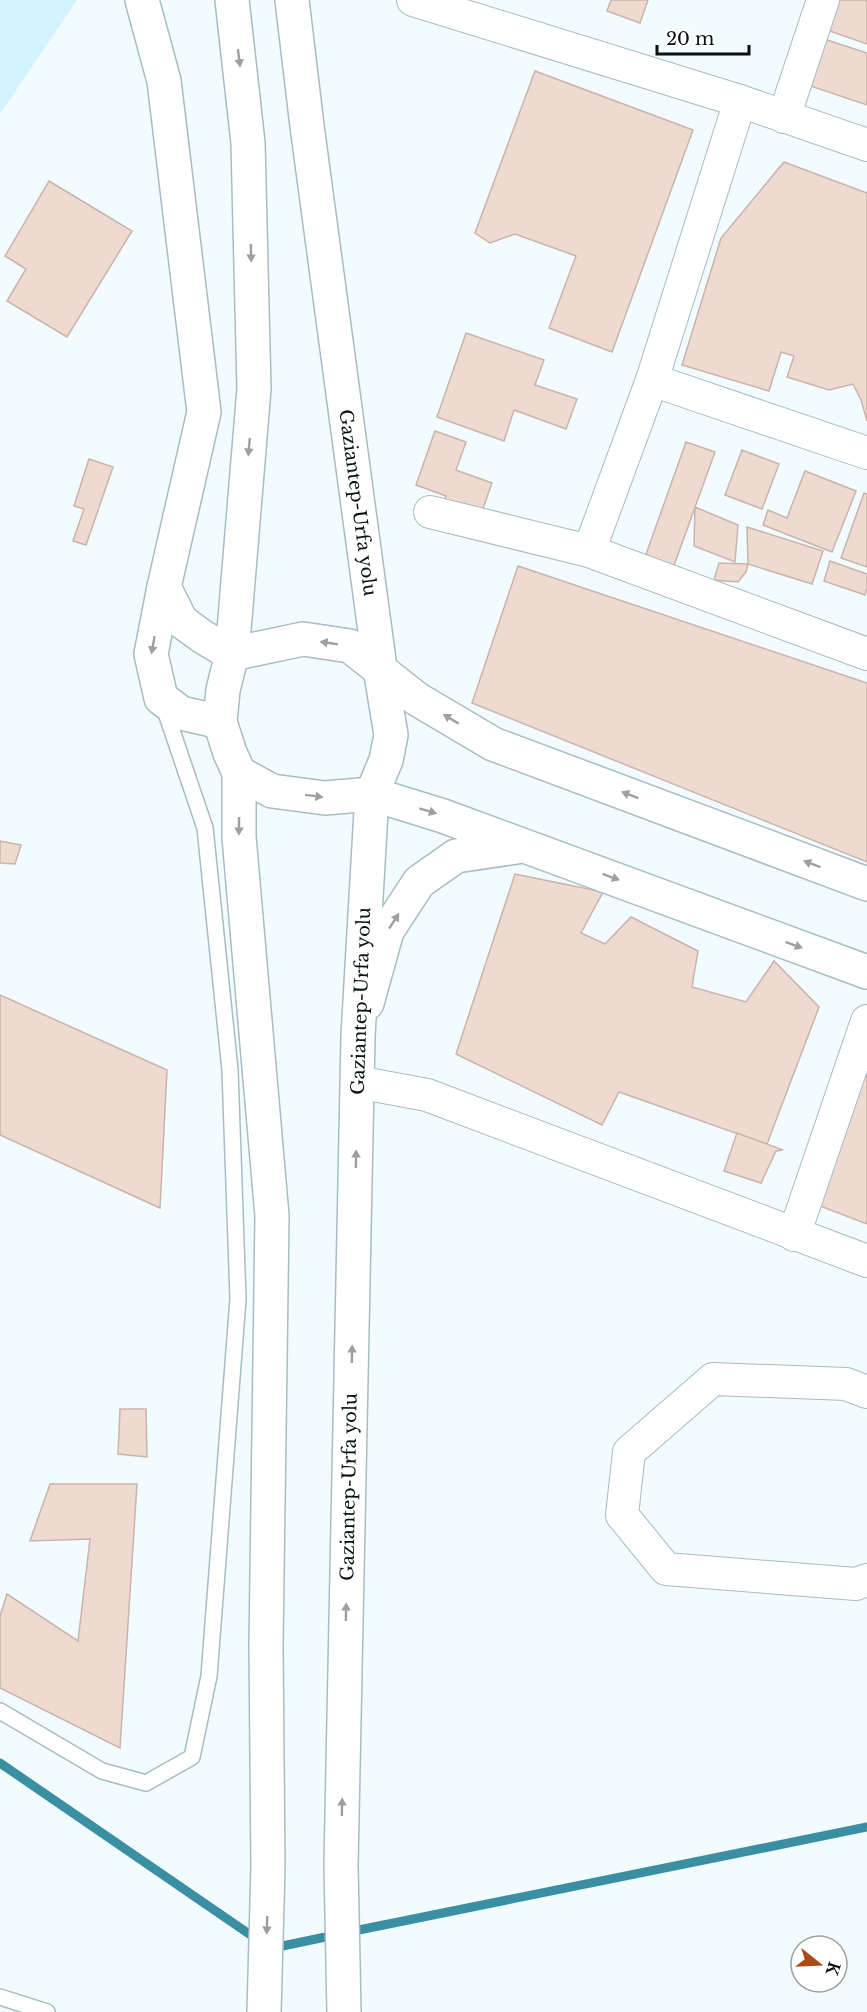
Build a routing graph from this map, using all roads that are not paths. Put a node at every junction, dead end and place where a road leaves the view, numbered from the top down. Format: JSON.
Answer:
{"nodes":[{"id":1,"x":142,"y":0,"type":"edge"},
{"id":2,"x":232,"y":0,"type":"edge"},
{"id":3,"x":292,"y":0,"type":"edge"},
{"id":4,"x":413,"y":0,"type":"edge"},
{"id":5,"x":823,"y":0,"type":"edge"},
{"id":6,"x":740,"y":101,"type":"junction"},
{"id":7,"x":784,"y":117,"type":"junction"},
{"id":8,"x":867,"y":145,"type":"edge"},
{"id":9,"x":652,"y":380,"type":"junction"},
{"id":10,"x":867,"y":453,"type":"edge"},
{"id":11,"x":430,"y":512,"type":"dead end"},
{"id":12,"x":589,"y":551,"type":"junction"},
{"id":13,"x":164,"y":587,"type":"junction"},
{"id":14,"x":232,"y":654,"type":"junction"},
{"id":15,"x":867,"y":654,"type":"edge"},
{"id":16,"x":380,"y":668,"type":"junction"},
{"id":17,"x":161,"y":699,"type":"junction"},
{"id":18,"x":220,"y":722,"type":"junction"},
{"id":19,"x":239,"y":773,"type":"junction"},
{"id":20,"x":372,"y":794,"type":"junction"},
{"id":21,"x":526,"y":845,"type":"junction"},
{"id":22,"x":867,"y":884,"type":"edge"},
{"id":23,"x":867,"y":972,"type":"edge"},
{"id":24,"x":867,"y":1021,"type":"edge"},
{"id":25,"x":358,"y":1036,"type":"junction"},
{"id":26,"x":357,"y":1082,"type":"junction"},
{"id":27,"x":794,"y":1235,"type":"junction"},
{"id":28,"x":867,"y":1261,"type":"edge"},
{"id":29,"x":867,"y":1392,"type":"edge"},
{"id":30,"x":867,"y":1580,"type":"edge"},
{"id":31,"x":0,"y":1711,"type":"edge"},
{"id":32,"x":0,"y":1997,"type":"edge"},
{"id":33,"x":47,"y":2012,"type":"edge"},
{"id":34,"x":264,"y":2012,"type":"edge"},
{"id":35,"x":344,"y":2012,"type":"edge"}],
"edges":[{"from":1,"to":13,"type":"main road"},
{"from":2,"to":14,"type":"main road","one_way":true},
{"from":3,"to":16,"type":"main road","name":"Gaziantep-Urfa yolu"},
{"from":4,"to":6,"type":"street"},
{"from":5,"to":7,"type":"street"},
{"from":6,"to":7,"type":"street"},
{"from":6,"to":9,"type":"street"},
{"from":7,"to":8,"type":"street"},
{"from":9,"to":10,"type":"street"},
{"from":9,"to":12,"type":"street"},
{"from":11,"to":12,"type":"street"},
{"from":12,"to":15,"type":"street"},
{"from":13,"to":14,"type":"main road"},
{"from":13,"to":17,"type":"main road","one_way":true},
{"from":16,"to":14,"type":"main road","one_way":true},
{"from":14,"to":18,"type":"main road"},
{"from":16,"to":20,"type":"main road","name":"Gaziantep-Urfa yolu"},
{"from":22,"to":16,"type":"main road","one_way":true},
{"from":17,"to":18,"type":"main road"},
{"from":17,"to":31,"type":"lane"},
{"from":18,"to":19,"type":"main road"},
{"from":19,"to":20,"type":"main road","one_way":true},
{"from":19,"to":34,"type":"main road","one_way":true},
{"from":20,"to":21,"type":"main road","one_way":true},
{"from":20,"to":25,"type":"main road","name":"Gaziantep-Urfa yolu"},
{"from":21,"to":23,"type":"main road","one_way":true},
{"from":25,"to":21,"type":"main road","one_way":true},
{"from":24,"to":27,"type":"street"},
{"from":25,"to":26,"type":"main road","name":"Gaziantep-Urfa yolu"},
{"from":26,"to":27,"type":"street"},
{"from":35,"to":26,"type":"main road","name":"Gaziantep-Urfa yolu","one_way":true},
{"from":27,"to":28,"type":"street"},
{"from":29,"to":30,"type":"street"},
{"from":32,"to":33,"type":"lane"}]}
